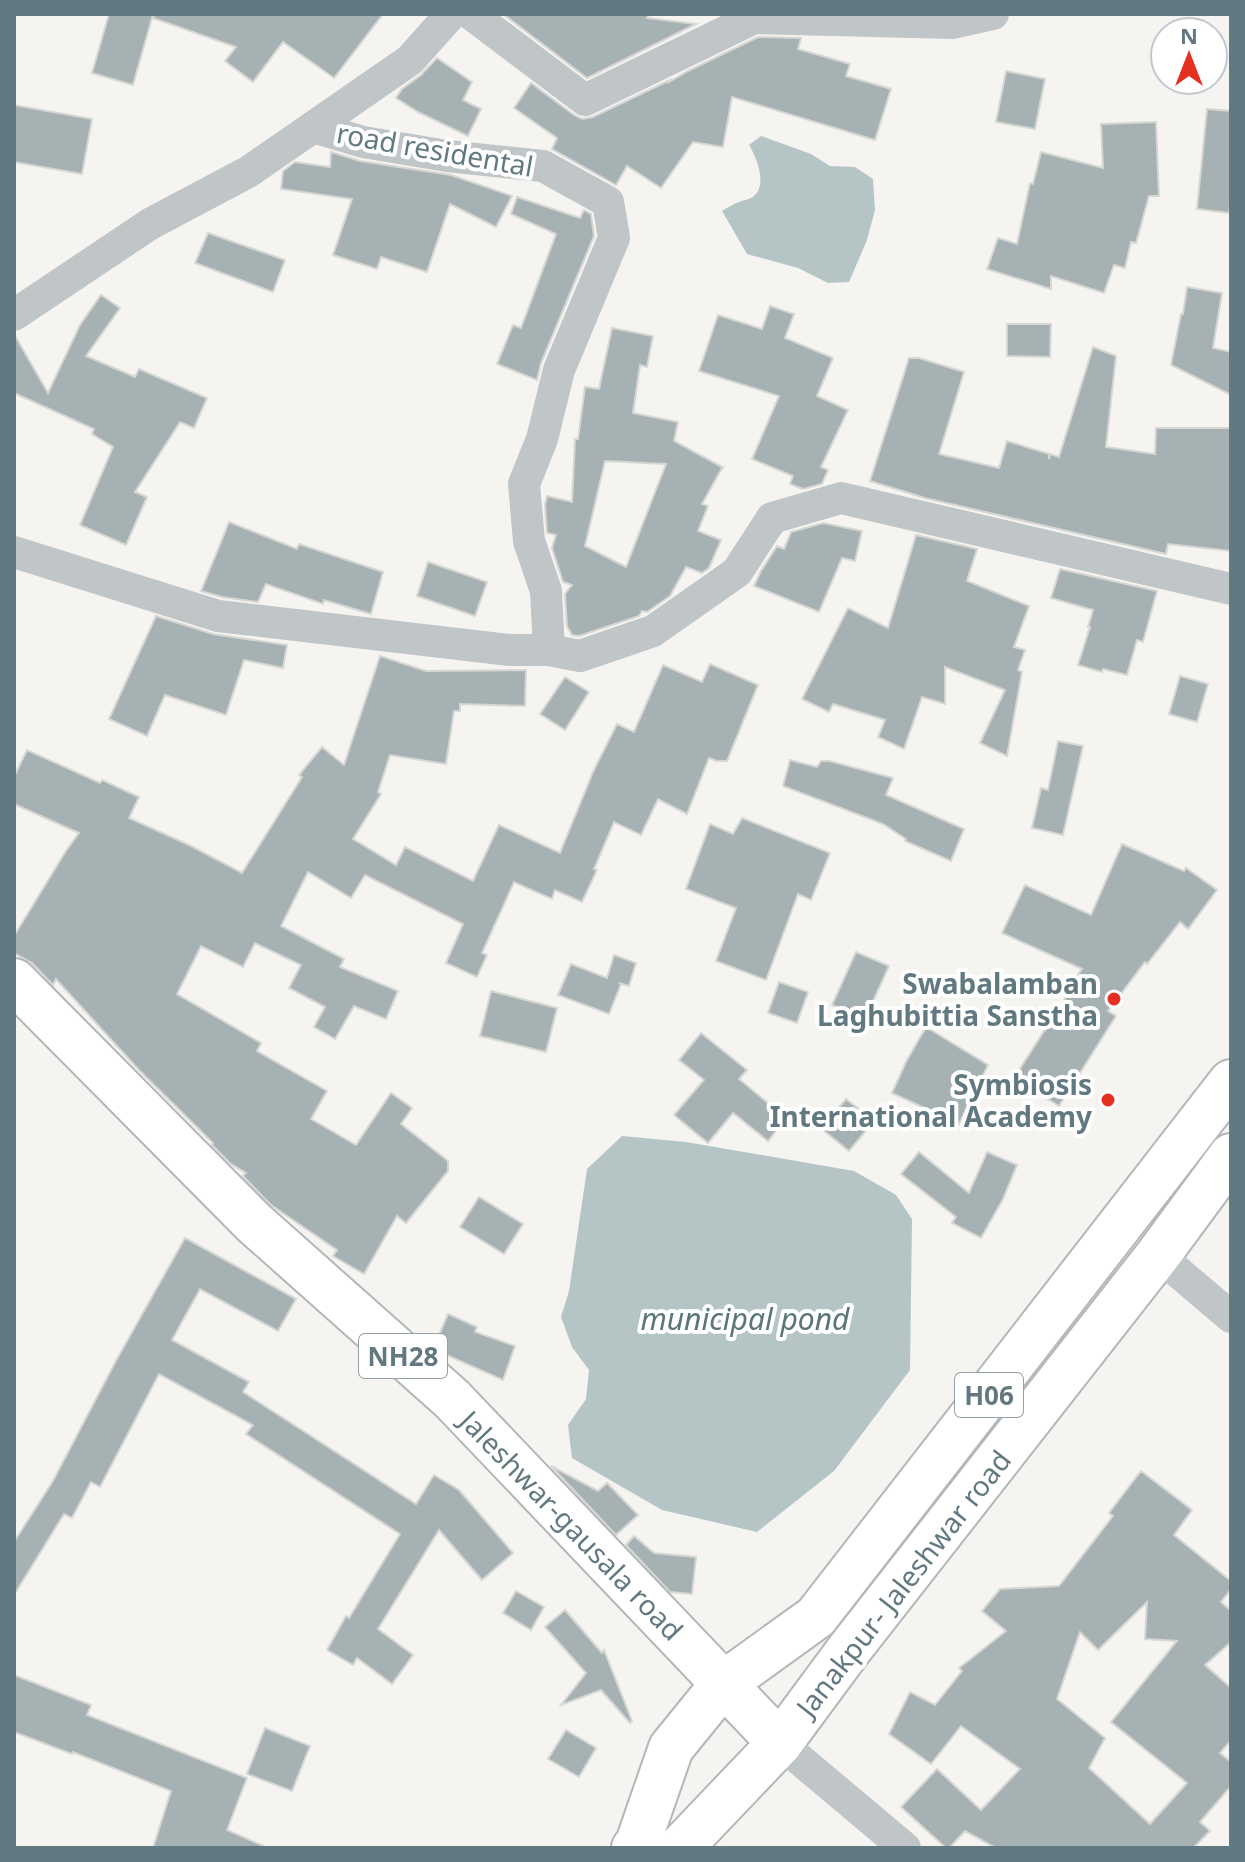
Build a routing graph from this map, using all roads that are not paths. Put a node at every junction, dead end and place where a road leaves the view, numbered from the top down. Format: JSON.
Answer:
{"nodes":[{"id":1,"x":451,"y":14,"type":"edge"},
{"id":2,"x":471,"y":14,"type":"edge"},
{"id":3,"x":993,"y":14,"type":"edge"},
{"id":4,"x":313,"y":127,"type":"junction"},
{"id":5,"x":14,"y":315,"type":"edge"},
{"id":6,"x":14,"y":552,"type":"edge"},
{"id":7,"x":1231,"y":589,"type":"edge"},
{"id":8,"x":549,"y":650,"type":"junction"},
{"id":9,"x":14,"y":981,"type":"edge"},
{"id":10,"x":1231,"y":1082,"type":"edge"},
{"id":11,"x":1231,"y":1156,"type":"edge"},
{"id":12,"x":1158,"y":1255,"type":"junction"},
{"id":13,"x":1231,"y":1317,"type":"edge"},
{"id":14,"x":723,"y":1684,"type":"junction"},
{"id":15,"x":780,"y":1743,"type":"junction"},
{"id":16,"x":634,"y":1848,"type":"edge"},
{"id":17,"x":680,"y":1848,"type":"edge"},
{"id":18,"x":905,"y":1848,"type":"edge"}],
"edges":[{"from":1,"to":4,"type":"street"},
{"from":2,"to":3,"type":"street"},
{"from":4,"to":5,"type":"street"},
{"from":4,"to":8,"type":"street","name":"road residental"},
{"from":6,"to":8,"type":"street"},
{"from":7,"to":8,"type":"street"},
{"from":9,"to":14,"type":"main road","name":"Jaleshwar-gausala road","number":"NH28"},
{"from":10,"to":14,"type":"main road","number":"H06"},
{"from":11,"to":12,"type":"main road","name":"Janakpur- Jaleshwar road","number":"H06"},
{"from":12,"to":13,"type":"street"},
{"from":12,"to":15,"type":"main road","name":"Janakpur- Jaleshwar road","number":"H06"},
{"from":14,"to":15,"type":"main road","name":"Jaleshwar-gausala road","number":"NH28"},
{"from":14,"to":16,"type":"main road"},
{"from":15,"to":17,"type":"main road","name":"Janakpur- Jaleshwar road"},
{"from":15,"to":18,"type":"street"}]}
